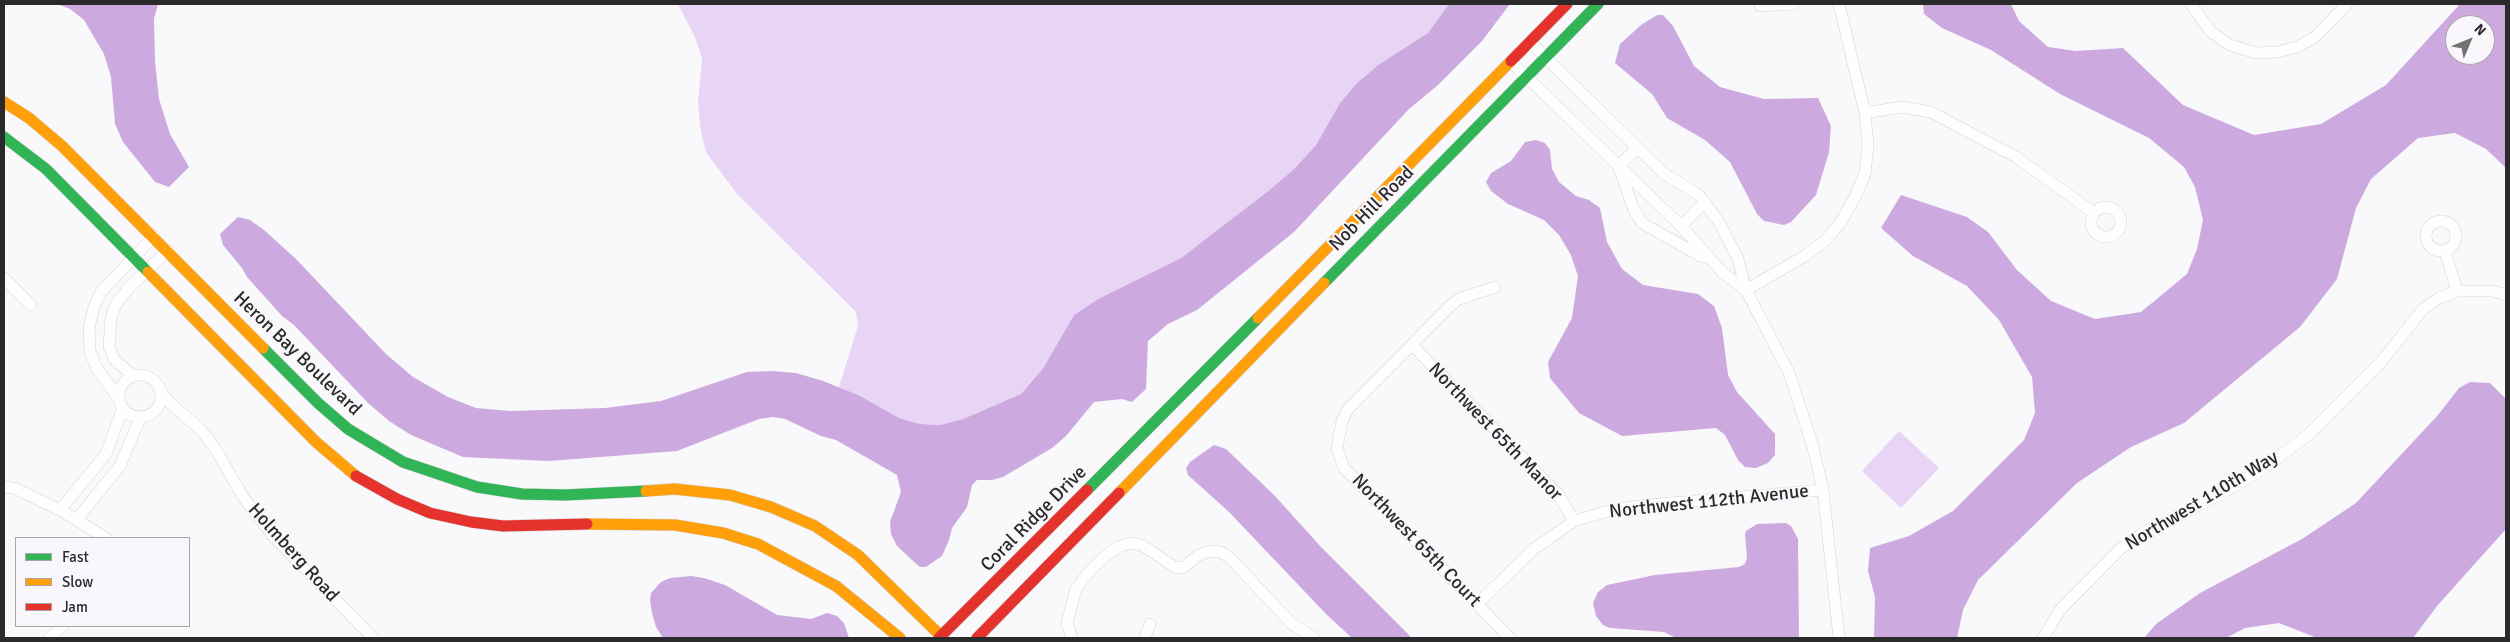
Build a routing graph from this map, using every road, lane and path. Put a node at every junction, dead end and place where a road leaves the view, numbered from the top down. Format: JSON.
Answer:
{"nodes":[{"id":1,"x":1567,"y":4,"type":"edge"},
{"id":2,"x":1598,"y":4,"type":"edge"},
{"id":3,"x":1793,"y":4,"type":"edge"},
{"id":4,"x":1840,"y":4,"type":"edge"},
{"id":5,"x":2191,"y":4,"type":"edge"},
{"id":6,"x":2347,"y":4,"type":"edge"},
{"id":7,"x":1760,"y":6,"type":"dead end"},
{"id":8,"x":1530,"y":42,"type":"junction"},
{"id":9,"x":1545,"y":57,"type":"junction"},
{"id":10,"x":1510,"y":61,"type":"junction"},
{"id":11,"x":1526,"y":77,"type":"junction"},
{"id":12,"x":4,"y":102,"type":"edge"},
{"id":13,"x":1865,"y":113,"type":"junction"},
{"id":14,"x":4,"y":137,"type":"edge"},
{"id":15,"x":1636,"y":148,"type":"junction"},
{"id":16,"x":1619,"y":166,"type":"junction"},
{"id":17,"x":1705,"y":202,"type":"junction"},
{"id":18,"x":2094,"y":213,"type":"dead end"},
{"id":19,"x":1681,"y":226,"type":"junction"},
{"id":20,"x":154,"y":236,"type":"junction"},
{"id":21,"x":168,"y":250,"type":"junction"},
{"id":22,"x":2445,"y":251,"type":"dead end"},
{"id":23,"x":133,"y":258,"type":"junction"},
{"id":24,"x":147,"y":271,"type":"junction"},
{"id":25,"x":1722,"y":272,"type":"junction"},
{"id":26,"x":4,"y":278,"type":"edge"},
{"id":27,"x":1495,"y":287,"type":"dead end"},
{"id":28,"x":1746,"y":290,"type":"junction"},
{"id":29,"x":2457,"y":291,"type":"junction"},
{"id":30,"x":2506,"y":295,"type":"edge"},
{"id":31,"x":31,"y":305,"type":"dead end"},
{"id":32,"x":1412,"y":345,"type":"junction"},
{"id":33,"x":133,"y":376,"type":"junction"},
{"id":34,"x":160,"y":389,"type":"junction"},
{"id":35,"x":121,"y":404,"type":"junction"},
{"id":36,"x":153,"y":412,"type":"junction"},
{"id":37,"x":141,"y":416,"type":"junction"},
{"id":38,"x":184,"y":417,"type":"junction"},
{"id":39,"x":1154,"y":424,"type":"joint"},
{"id":40,"x":91,"y":472,"type":"junction"},
{"id":41,"x":106,"y":484,"type":"junction"},
{"id":42,"x":4,"y":487,"type":"edge"},
{"id":43,"x":1823,"y":490,"type":"junction"},
{"id":44,"x":60,"y":510,"type":"junction"},
{"id":45,"x":76,"y":519,"type":"junction"},
{"id":46,"x":1574,"y":521,"type":"junction"},
{"id":47,"x":104,"y":537,"type":"edge"},
{"id":48,"x":1476,"y":604,"type":"junction"},
{"id":49,"x":1150,"y":624,"type":"dead end"},
{"id":50,"x":62,"y":627,"type":"edge"},
{"id":51,"x":49,"y":638,"type":"edge"},
{"id":52,"x":373,"y":638,"type":"edge"},
{"id":53,"x":900,"y":638,"type":"edge"},
{"id":54,"x":941,"y":638,"type":"edge"},
{"id":55,"x":977,"y":638,"type":"edge"},
{"id":56,"x":1072,"y":638,"type":"edge"},
{"id":57,"x":1145,"y":638,"type":"edge"},
{"id":58,"x":1314,"y":638,"type":"edge"},
{"id":59,"x":1510,"y":638,"type":"edge"},
{"id":60,"x":1838,"y":638,"type":"edge"},
{"id":61,"x":2043,"y":638,"type":"edge"}],
"edges":[{"from":1,"to":8,"type":"street","name":"Nob Hill Road"},
{"from":2,"to":9,"type":"street","name":"Nob Hill Road"},
{"from":3,"to":7,"type":"street"},
{"from":4,"to":13,"type":"street"},
{"from":5,"to":6,"type":"street"},
{"from":8,"to":9,"type":"street"},
{"from":8,"to":10,"type":"street","name":"Nob Hill Road"},
{"from":9,"to":11,"type":"street","name":"Nob Hill Road"},
{"from":9,"to":15,"type":"street"},
{"from":10,"to":11,"type":"street"},
{"from":10,"to":39,"type":"street","name":"Nob Hill Road"},
{"from":11,"to":16,"type":"street"},
{"from":11,"to":55,"type":"street","name":"Nob Hill Road"},
{"from":12,"to":20,"type":"street","name":"Heron Bay Boulevard"},
{"from":13,"to":18,"type":"street"},
{"from":13,"to":28,"type":"street"},
{"from":14,"to":23,"type":"street"},
{"from":15,"to":16,"type":"street"},
{"from":15,"to":17,"type":"street"},
{"from":16,"to":19,"type":"street"},
{"from":16,"to":25,"type":"street"},
{"from":17,"to":19,"type":"street"},
{"from":17,"to":28,"type":"street"},
{"from":19,"to":25,"type":"street"},
{"from":20,"to":21,"type":"street","name":"Heron Bay Boulevard"},
{"from":20,"to":23,"type":"street"},
{"from":21,"to":24,"type":"street"},
{"from":21,"to":54,"type":"street","name":"Heron Bay Boulevard"},
{"from":22,"to":29,"type":"street"},
{"from":23,"to":24,"type":"street"},
{"from":23,"to":35,"type":"street"},
{"from":24,"to":33,"type":"street"},
{"from":24,"to":53,"type":"street"},
{"from":25,"to":28,"type":"street"},
{"from":26,"to":31,"type":"street"},
{"from":27,"to":32,"type":"street"},
{"from":28,"to":43,"type":"street"},
{"from":29,"to":30,"type":"street"},
{"from":29,"to":61,"type":"street","name":"Northwest 110th Way"},
{"from":32,"to":46,"type":"street","name":"Northwest 65th Manor"},
{"from":32,"to":48,"type":"street","name":"Northwest 65th Court"},
{"from":33,"to":34,"type":"street"},
{"from":33,"to":35,"type":"street"},
{"from":34,"to":36,"type":"street"},
{"from":34,"to":38,"type":"street","name":"Holmberg Road"},
{"from":35,"to":37,"type":"street"},
{"from":35,"to":40,"type":"street"},
{"from":36,"to":37,"type":"street"},
{"from":36,"to":38,"type":"street","name":"Holmberg Road"},
{"from":37,"to":41,"type":"street"},
{"from":38,"to":52,"type":"street","name":"Holmberg Road"},
{"from":39,"to":54,"type":"street","name":"Coral Ridge Drive"},
{"from":40,"to":41,"type":"street"},
{"from":40,"to":44,"type":"street"},
{"from":41,"to":45,"type":"street"},
{"from":42,"to":44,"type":"street"},
{"from":43,"to":46,"type":"street","name":"Northwest 112th Avenue"},
{"from":43,"to":60,"type":"street"},
{"from":44,"to":45,"type":"street"},
{"from":45,"to":47,"type":"street"},
{"from":46,"to":48,"type":"street","name":"Northwest 112th Avenue"},
{"from":48,"to":59,"type":"street","name":"Northwest 65th Court"},
{"from":49,"to":57,"type":"street"},
{"from":50,"to":51,"type":"street"},
{"from":56,"to":58,"type":"street"}]}
